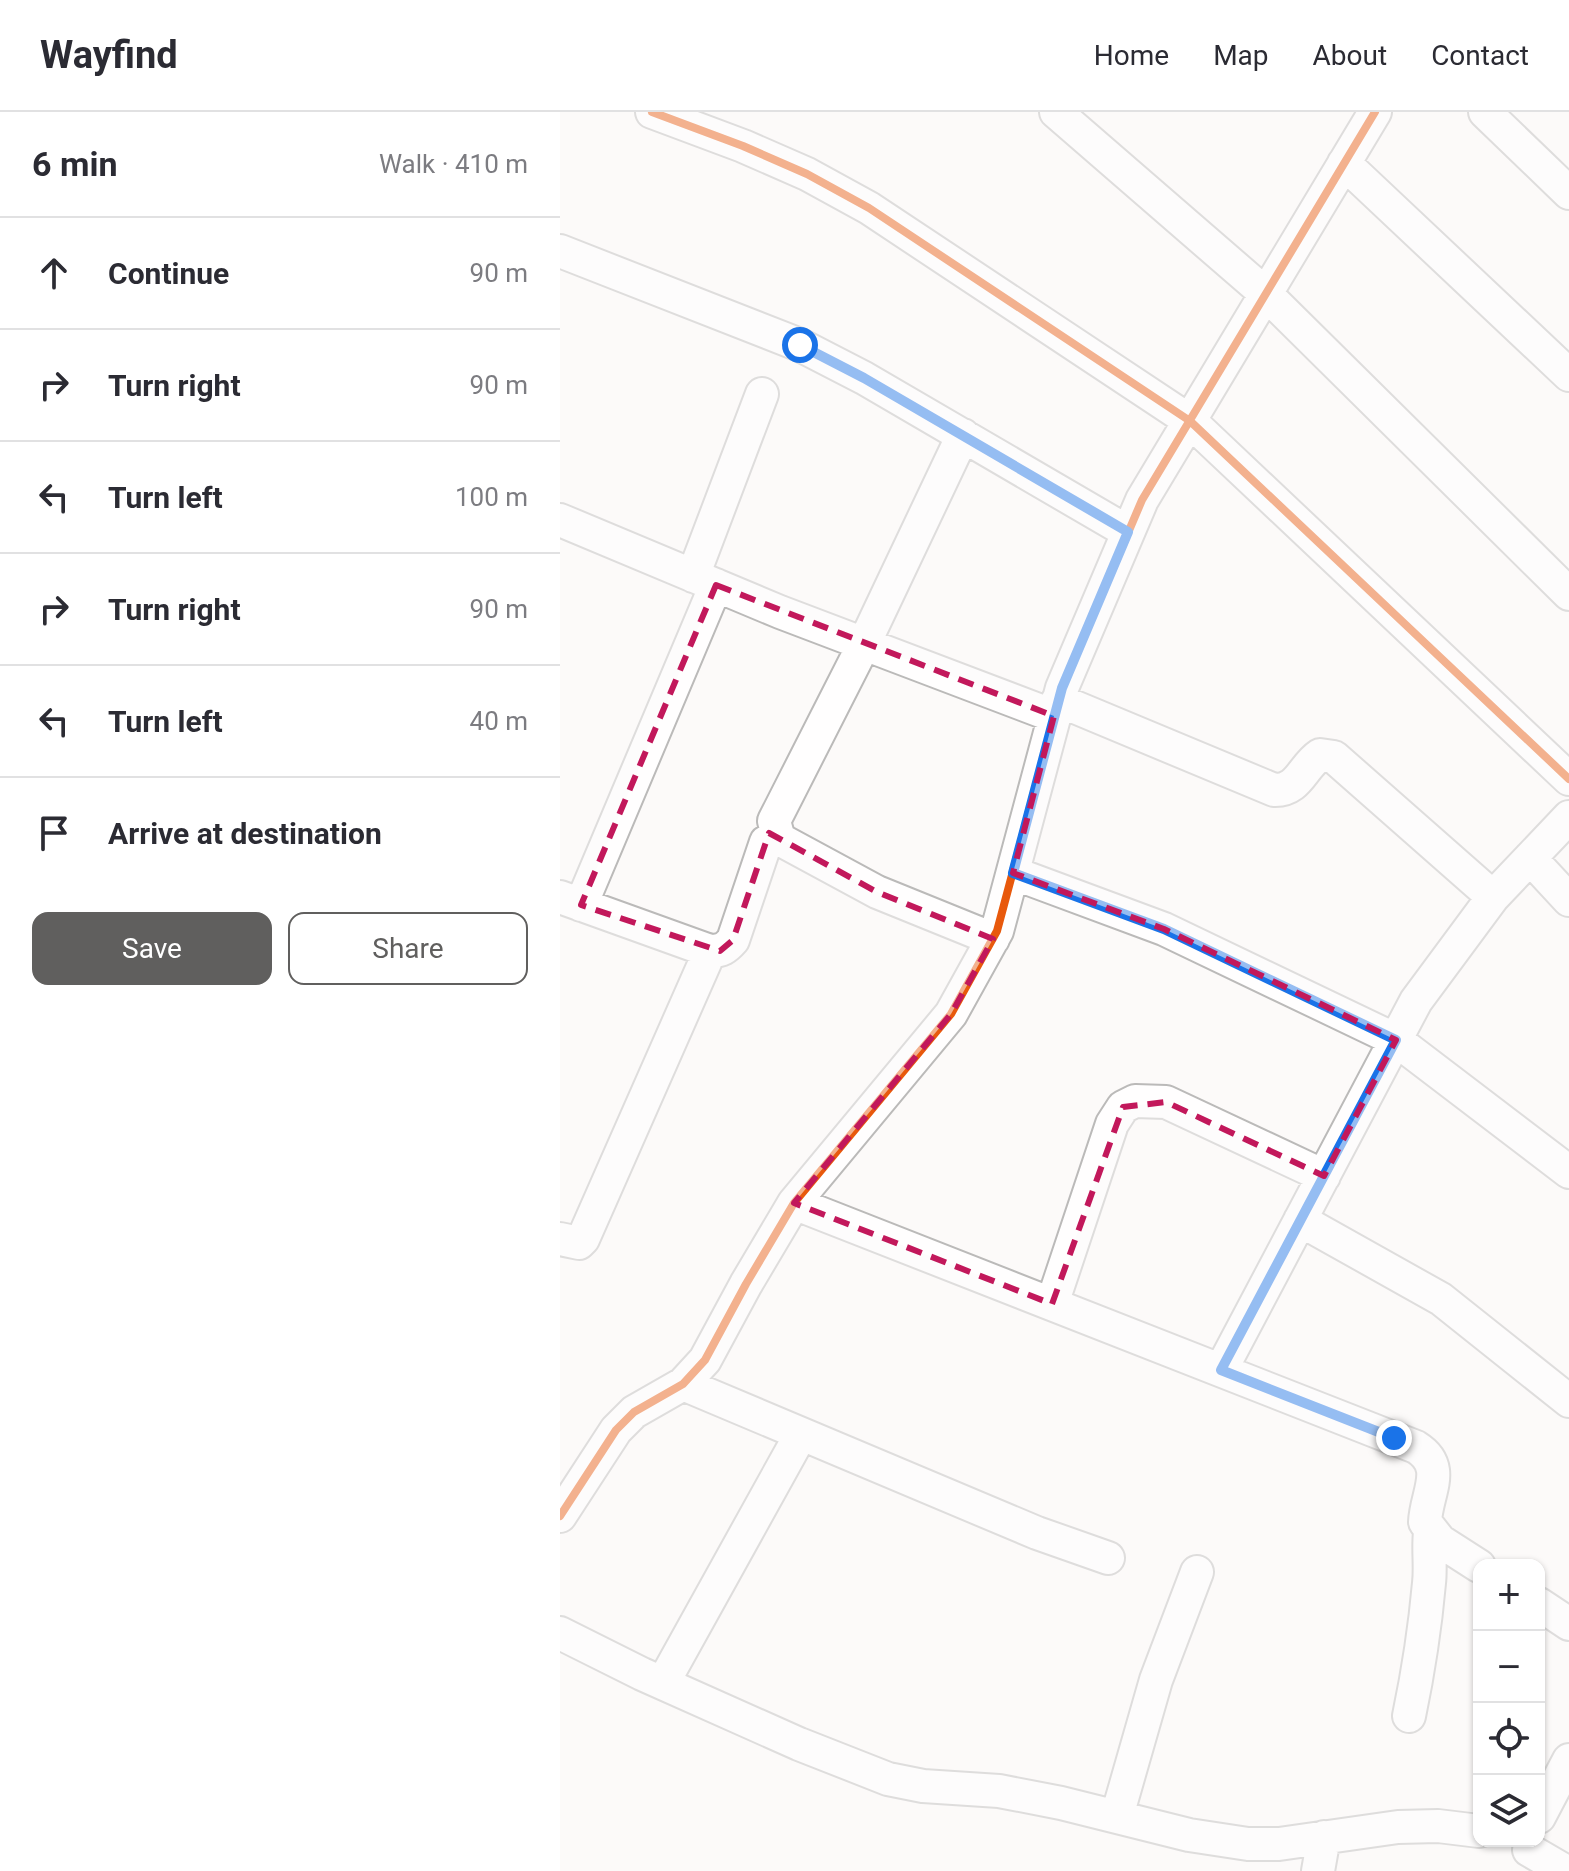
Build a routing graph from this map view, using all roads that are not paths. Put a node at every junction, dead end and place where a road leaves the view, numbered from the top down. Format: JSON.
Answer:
{"nodes":[{"id":1,"x":652,"y":112,"type":"edge"},
{"id":2,"x":1056,"y":112,"type":"edge"},
{"id":3,"x":1375,"y":112,"type":"edge"},
{"id":4,"x":1485,"y":112,"type":"edge"},
{"id":5,"x":1344,"y":163,"type":"junction"},
{"id":6,"x":1569,"y":193,"type":"edge"},
{"id":7,"x":560,"y":251,"type":"edge"},
{"id":8,"x":1266,"y":294,"type":"junction"},
{"id":9,"x":1569,"y":375,"type":"edge"},
{"id":10,"x":762,"y":394,"type":"dead end"},
{"id":11,"x":1190,"y":421,"type":"junction"},
{"id":12,"x":963,"y":435,"type":"junction"},
{"id":13,"x":560,"y":520,"type":"edge"},
{"id":14,"x":1128,"y":532,"type":"junction"},
{"id":15,"x":705,"y":580,"type":"junction"},
{"id":16,"x":1569,"y":594,"type":"edge"},
{"id":17,"x":864,"y":644,"type":"junction"},
{"id":18,"x":1056,"y":708,"type":"junction"},
{"id":19,"x":1569,"y":779,"type":"edge"},
{"id":20,"x":1569,"y":817,"type":"edge"},
{"id":21,"x":779,"y":839,"type":"junction"},
{"id":22,"x":1530,"y":858,"type":"junction"},
{"id":23,"x":1013,"y":873,"type":"junction"},
{"id":24,"x":1493,"y":897,"type":"junction"},
{"id":25,"x":1569,"y":900,"type":"edge"},
{"id":26,"x":571,"y":901,"type":"edge"},
{"id":27,"x":993,"y":939,"type":"junction"},
{"id":28,"x":710,"y":951,"type":"junction"},
{"id":29,"x":1396,"y":1040,"type":"junction"},
{"id":30,"x":1569,"y":1172,"type":"edge"},
{"id":31,"x":1324,"y":1176,"type":"junction"},
{"id":32,"x":794,"y":1203,"type":"junction"},
{"id":33,"x":1300,"y":1220,"type":"junction"},
{"id":34,"x":560,"y":1239,"type":"edge"},
{"id":35,"x":1052,"y":1304,"type":"junction"},
{"id":36,"x":1221,"y":1370,"type":"junction"},
{"id":37,"x":683,"y":1384,"type":"junction"},
{"id":38,"x":1569,"y":1401,"type":"edge"},
{"id":39,"x":801,"y":1434,"type":"junction"},
{"id":40,"x":560,"y":1516,"type":"edge"},
{"id":41,"x":1430,"y":1532,"type":"junction"},
{"id":42,"x":1108,"y":1558,"type":"dead end"},
{"id":43,"x":1473,"y":1562,"type":"edge"},
{"id":44,"x":1197,"y":1572,"type":"dead end"},
{"id":45,"x":1545,"y":1608,"type":"edge"},
{"id":46,"x":1569,"y":1624,"type":"edge"},
{"id":47,"x":560,"y":1633,"type":"edge"},
{"id":48,"x":663,"y":1683,"type":"junction"},
{"id":49,"x":1409,"y":1716,"type":"dead end"},
{"id":50,"x":1569,"y":1760,"type":"edge"},
{"id":51,"x":1545,"y":1806,"type":"edge"},
{"id":52,"x":1117,"y":1816,"type":"junction"},
{"id":53,"x":1473,"y":1830,"type":"edge"},
{"id":54,"x":1324,"y":1837,"type":"junction"},
{"id":55,"x":1528,"y":1854,"type":"edge"},
{"id":56,"x":1318,"y":1871,"type":"edge"},
{"id":57,"x":1565,"y":1871,"type":"edge"}],
"edges":[{"from":1,"to":11,"type":"street"},
{"from":2,"to":8,"type":"street"},
{"from":3,"to":5,"type":"street"},
{"from":4,"to":6,"type":"street"},
{"from":5,"to":8,"type":"street"},
{"from":5,"to":9,"type":"street"},
{"from":7,"to":12,"type":"street"},
{"from":8,"to":11,"type":"street"},
{"from":8,"to":16,"type":"street"},
{"from":10,"to":15,"type":"street"},
{"from":11,"to":14,"type":"street"},
{"from":11,"to":19,"type":"street"},
{"from":12,"to":14,"type":"street"},
{"from":12,"to":17,"type":"street"},
{"from":13,"to":15,"type":"street"},
{"from":14,"to":18,"type":"street"},
{"from":15,"to":17,"type":"street"},
{"from":15,"to":26,"type":"street"},
{"from":17,"to":18,"type":"street"},
{"from":17,"to":21,"type":"street"},
{"from":18,"to":23,"type":"street"},
{"from":18,"to":24,"type":"street"},
{"from":20,"to":22,"type":"street"},
{"from":21,"to":27,"type":"street"},
{"from":21,"to":28,"type":"street"},
{"from":22,"to":24,"type":"street"},
{"from":22,"to":25,"type":"street"},
{"from":23,"to":27,"type":"street"},
{"from":23,"to":29,"type":"street"},
{"from":24,"to":29,"type":"street"},
{"from":26,"to":28,"type":"street"},
{"from":27,"to":32,"type":"street"},
{"from":28,"to":34,"type":"street"},
{"from":29,"to":30,"type":"street"},
{"from":29,"to":31,"type":"street"},
{"from":31,"to":33,"type":"street"},
{"from":31,"to":35,"type":"street"},
{"from":32,"to":35,"type":"street"},
{"from":32,"to":37,"type":"street"},
{"from":33,"to":36,"type":"street"},
{"from":33,"to":38,"type":"street"},
{"from":35,"to":36,"type":"street"},
{"from":36,"to":41,"type":"street"},
{"from":37,"to":39,"type":"street"},
{"from":37,"to":40,"type":"street"},
{"from":39,"to":42,"type":"street"},
{"from":39,"to":48,"type":"street"},
{"from":41,"to":43,"type":"street"},
{"from":41,"to":49,"type":"street"},
{"from":44,"to":52,"type":"street"},
{"from":45,"to":46,"type":"street"},
{"from":47,"to":48,"type":"street"},
{"from":48,"to":52,"type":"street"},
{"from":50,"to":51,"type":"street"},
{"from":52,"to":54,"type":"street"},
{"from":53,"to":54,"type":"street"},
{"from":54,"to":56,"type":"street"},
{"from":55,"to":57,"type":"street"}]}
